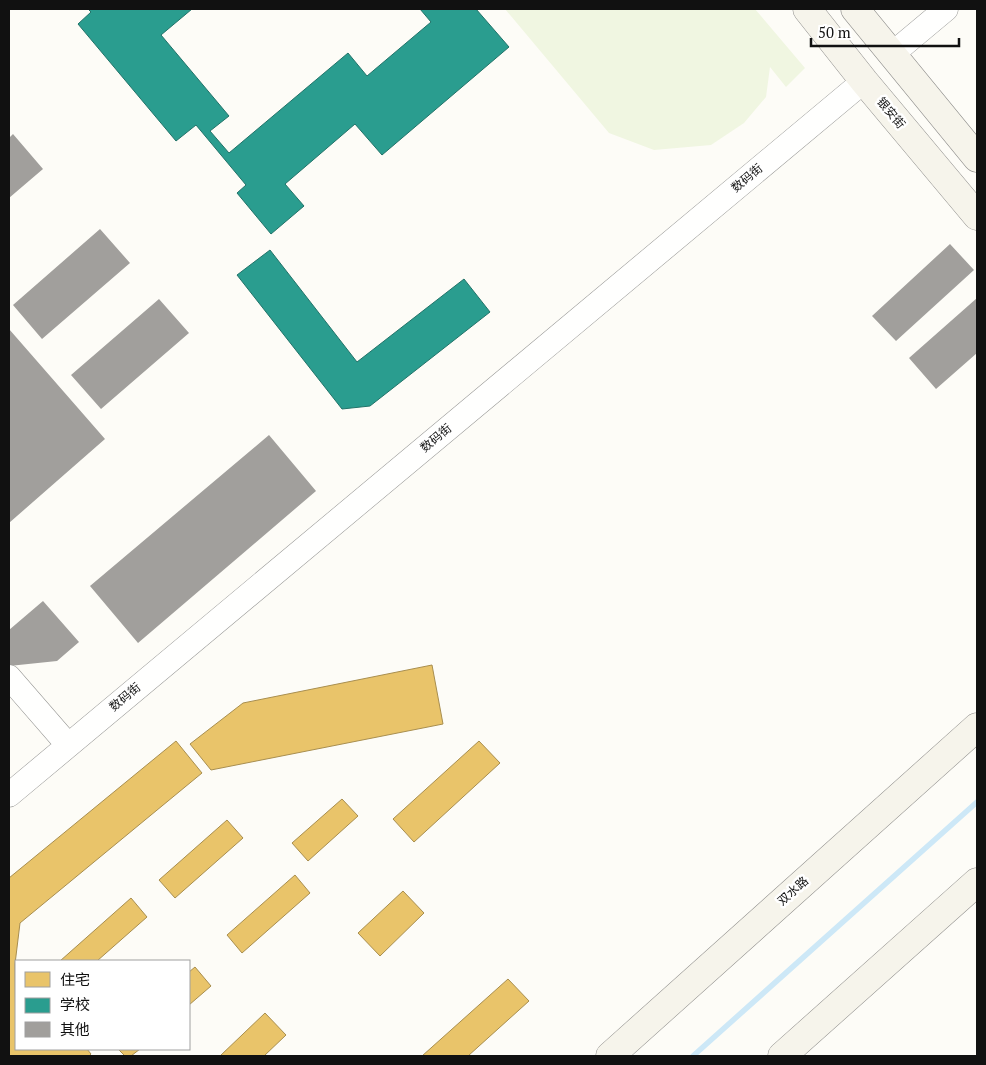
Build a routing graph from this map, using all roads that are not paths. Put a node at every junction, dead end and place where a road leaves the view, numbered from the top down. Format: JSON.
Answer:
{"nodes":[{"id":1,"x":807,"y":9,"type":"edge"},
{"id":2,"x":855,"y":9,"type":"edge"},
{"id":3,"x":946,"y":9,"type":"edge"},
{"id":4,"x":891,"y":55,"type":"junction"},
{"id":5,"x":864,"y":80,"type":"junction"},
{"id":6,"x":977,"y":158,"type":"edge"},
{"id":7,"x":977,"y":216,"type":"edge"},
{"id":8,"x":9,"y":677,"type":"edge"},
{"id":9,"x":977,"y":727,"type":"edge"},
{"id":10,"x":68,"y":745,"type":"junction"},
{"id":11,"x":9,"y":795,"type":"edge"},
{"id":12,"x":977,"y":882,"type":"edge"},
{"id":13,"x":610,"y":1056,"type":"edge"},
{"id":14,"x":782,"y":1056,"type":"edge"}],
"edges":[{"from":1,"to":5,"type":"main road","name":"银安街"},
{"from":2,"to":4,"type":"main road"},
{"from":3,"to":4,"type":"street"},
{"from":4,"to":6,"type":"main road"},
{"from":5,"to":7,"type":"main road","name":"银安街"},
{"from":5,"to":10,"type":"street","name":"数码街"},
{"from":8,"to":10,"type":"street"},
{"from":9,"to":13,"type":"main road","name":"双水路"},
{"from":10,"to":11,"type":"street","name":"数码街"},
{"from":12,"to":14,"type":"main road"}]}
